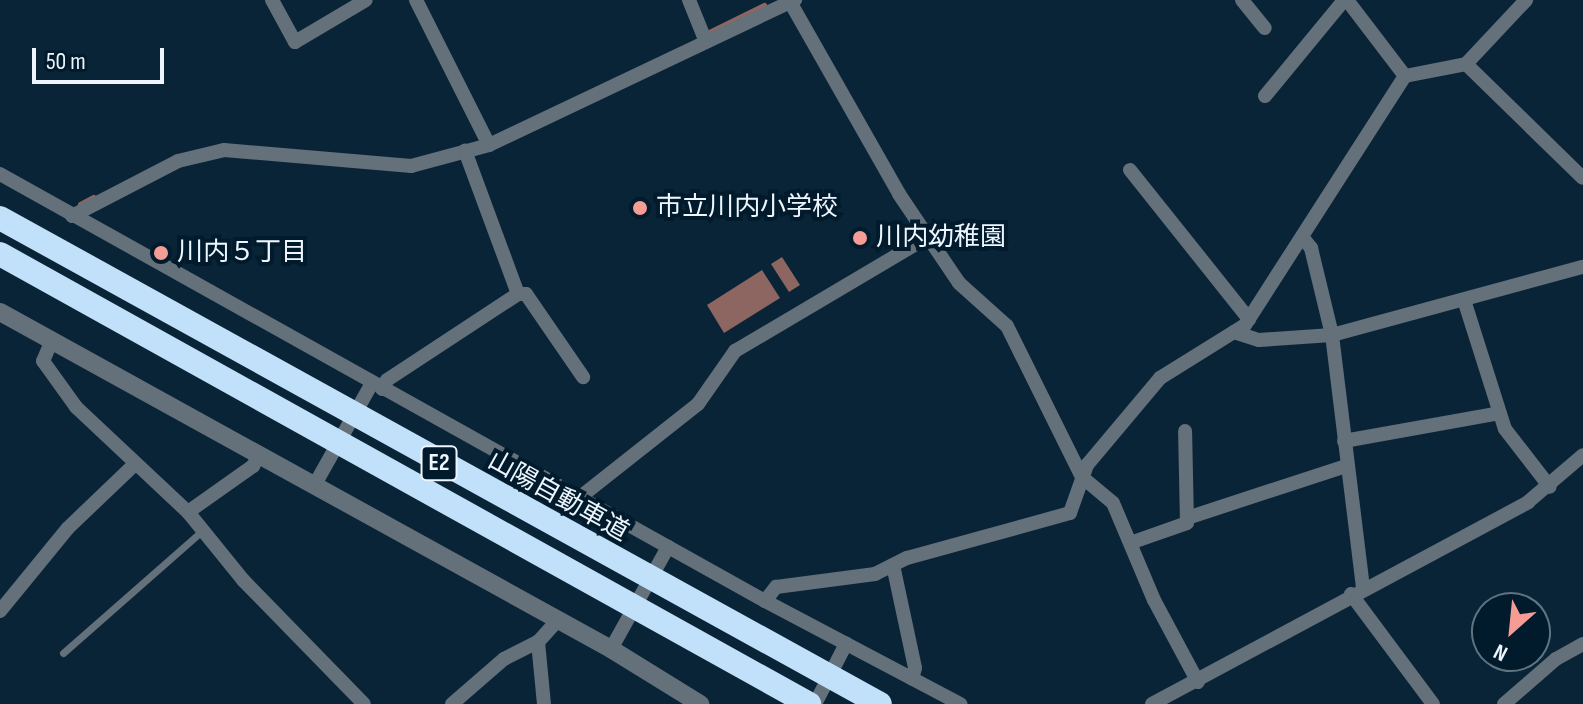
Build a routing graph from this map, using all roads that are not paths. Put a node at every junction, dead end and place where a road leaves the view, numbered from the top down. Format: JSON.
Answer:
{"nodes":[{"id":1,"x":272,"y":0,"type":"edge"},
{"id":2,"x":366,"y":0,"type":"edge"},
{"id":3,"x":416,"y":0,"type":"edge"},
{"id":4,"x":689,"y":0,"type":"edge"},
{"id":5,"x":1242,"y":0,"type":"edge"},
{"id":6,"x":1345,"y":0,"type":"edge"},
{"id":7,"x":1526,"y":0,"type":"edge"},
{"id":8,"x":791,"y":1,"type":"edge"},
{"id":9,"x":1265,"y":28,"type":"dead end"},
{"id":10,"x":706,"y":42,"type":"junction"},
{"id":11,"x":1466,"y":64,"type":"junction"},
{"id":12,"x":1405,"y":76,"type":"junction"},
{"id":13,"x":1265,"y":96,"type":"dead end"},
{"id":14,"x":489,"y":145,"type":"junction"},
{"id":15,"x":465,"y":151,"type":"junction"},
{"id":16,"x":1130,"y":170,"type":"dead end"},
{"id":17,"x":0,"y":174,"type":"edge"},
{"id":18,"x":1583,"y":178,"type":"edge"},
{"id":19,"x":72,"y":216,"type":"junction"},
{"id":20,"x":0,"y":218,"type":"edge"},
{"id":21,"x":928,"y":237,"type":"junction"},
{"id":22,"x":1303,"y":238,"type":"junction"},
{"id":23,"x":0,"y":254,"type":"edge"},
{"id":24,"x":1583,"y":267,"type":"edge"},
{"id":25,"x":518,"y":294,"type":"junction"},
{"id":26,"x":1465,"y":303,"type":"junction"},
{"id":27,"x":0,"y":312,"type":"edge"},
{"id":28,"x":1249,"y":319,"type":"junction"},
{"id":29,"x":1234,"y":332,"type":"junction"},
{"id":30,"x":1332,"y":335,"type":"junction"},
{"id":31,"x":52,"y":340,"type":"junction"},
{"id":32,"x":583,"y":377,"type":"dead end"},
{"id":33,"x":377,"y":386,"type":"junction"},
{"id":34,"x":1500,"y":413,"type":"junction"},
{"id":35,"x":1185,"y":431,"type":"dead end"},
{"id":36,"x":1344,"y":441,"type":"junction"},
{"id":37,"x":259,"y":455,"type":"junction"},
{"id":38,"x":1583,"y":455,"type":"edge"},
{"id":39,"x":134,"y":465,"type":"junction"},
{"id":40,"x":1346,"y":466,"type":"junction"},
{"id":41,"x":1082,"y":477,"type":"junction"},
{"id":42,"x":314,"y":486,"type":"junction"},
{"id":43,"x":1550,"y":487,"type":"junction"},
{"id":44,"x":579,"y":498,"type":"junction"},
{"id":45,"x":188,"y":512,"type":"junction"},
{"id":46,"x":1187,"y":518,"type":"junction"},
{"id":47,"x":203,"y":530,"type":"junction"},
{"id":48,"x":1133,"y":542,"type":"junction"},
{"id":49,"x":668,"y":547,"type":"junction"},
{"id":50,"x":893,"y":565,"type":"junction"},
{"id":51,"x":1357,"y":591,"type":"junction"},
{"id":52,"x":765,"y":601,"type":"junction"},
{"id":53,"x":0,"y":611,"type":"edge"},
{"id":54,"x":557,"y":621,"type":"junction"},
{"id":55,"x":538,"y":642,"type":"junction"},
{"id":56,"x":846,"y":644,"type":"junction"},
{"id":57,"x":1583,"y":644,"type":"edge"},
{"id":58,"x":611,"y":649,"type":"junction"},
{"id":59,"x":63,"y":653,"type":"dead end"},
{"id":60,"x":912,"y":679,"type":"junction"},
{"id":61,"x":1198,"y":682,"type":"junction"},
{"id":62,"x":1427,"y":701,"type":"edge"},
{"id":63,"x":364,"y":704,"type":"edge"},
{"id":64,"x":452,"y":704,"type":"edge"},
{"id":65,"x":544,"y":704,"type":"edge"},
{"id":66,"x":700,"y":704,"type":"edge"},
{"id":67,"x":812,"y":704,"type":"edge"},
{"id":68,"x":880,"y":704,"type":"edge"},
{"id":69,"x":960,"y":704,"type":"edge"},
{"id":70,"x":1152,"y":704,"type":"edge"},
{"id":71,"x":1504,"y":704,"type":"edge"}],
"edges":[{"from":1,"to":2,"type":"street"},
{"from":3,"to":14,"type":"street"},
{"from":4,"to":10,"type":"street"},
{"from":5,"to":9,"type":"street"},
{"from":6,"to":12,"type":"street"},
{"from":6,"to":13,"type":"street"},
{"from":7,"to":11,"type":"street"},
{"from":8,"to":10,"type":"street"},
{"from":8,"to":21,"type":"street"},
{"from":10,"to":14,"type":"street"},
{"from":11,"to":12,"type":"street"},
{"from":11,"to":18,"type":"street"},
{"from":12,"to":22,"type":"street"},
{"from":14,"to":15,"type":"street"},
{"from":15,"to":19,"type":"street"},
{"from":15,"to":25,"type":"street"},
{"from":16,"to":28,"type":"street"},
{"from":17,"to":19,"type":"street"},
{"from":19,"to":33,"type":"street"},
{"from":20,"to":68,"type":"highway","name":"山陽自動車道","number":"E2","bridge":true},
{"from":21,"to":41,"type":"street"},
{"from":21,"to":44,"type":"street"},
{"from":22,"to":28,"type":"street"},
{"from":22,"to":30,"type":"street"},
{"from":23,"to":67,"type":"highway","number":"E2","bridge":true},
{"from":24,"to":26,"type":"street"},
{"from":25,"to":32,"type":"street"},
{"from":25,"to":33,"type":"street"},
{"from":26,"to":30,"type":"street"},
{"from":26,"to":34,"type":"street"},
{"from":27,"to":31,"type":"street"},
{"from":28,"to":29,"type":"street"},
{"from":29,"to":30,"type":"street"},
{"from":29,"to":41,"type":"street"},
{"from":30,"to":36,"type":"street"},
{"from":31,"to":37,"type":"street"},
{"from":31,"to":39,"type":"street"},
{"from":33,"to":42,"type":"street"},
{"from":33,"to":44,"type":"street"},
{"from":34,"to":36,"type":"street"},
{"from":34,"to":43,"type":"street"},
{"from":35,"to":46,"type":"street"},
{"from":36,"to":40,"type":"street"},
{"from":37,"to":42,"type":"street"},
{"from":37,"to":45,"type":"street"},
{"from":38,"to":43,"type":"street"},
{"from":39,"to":45,"type":"street"},
{"from":39,"to":53,"type":"street"},
{"from":40,"to":46,"type":"street"},
{"from":40,"to":51,"type":"street"},
{"from":41,"to":48,"type":"street"},
{"from":41,"to":50,"type":"street"},
{"from":42,"to":54,"type":"street"},
{"from":43,"to":51,"type":"street"},
{"from":44,"to":49,"type":"street"},
{"from":45,"to":47,"type":"street"},
{"from":46,"to":48,"type":"street"},
{"from":47,"to":59,"type":"lane"},
{"from":47,"to":63,"type":"street"},
{"from":48,"to":61,"type":"street"},
{"from":49,"to":52,"type":"street"},
{"from":49,"to":58,"type":"street"},
{"from":50,"to":52,"type":"street"},
{"from":50,"to":60,"type":"street"},
{"from":51,"to":61,"type":"street"},
{"from":51,"to":62,"type":"street"},
{"from":52,"to":56,"type":"street"},
{"from":54,"to":55,"type":"street"},
{"from":54,"to":58,"type":"street"},
{"from":55,"to":64,"type":"street"},
{"from":55,"to":65,"type":"street"},
{"from":56,"to":60,"type":"street"},
{"from":56,"to":67,"type":"street"},
{"from":57,"to":71,"type":"street"},
{"from":58,"to":66,"type":"street"},
{"from":60,"to":69,"type":"street"},
{"from":61,"to":70,"type":"street"}]}
